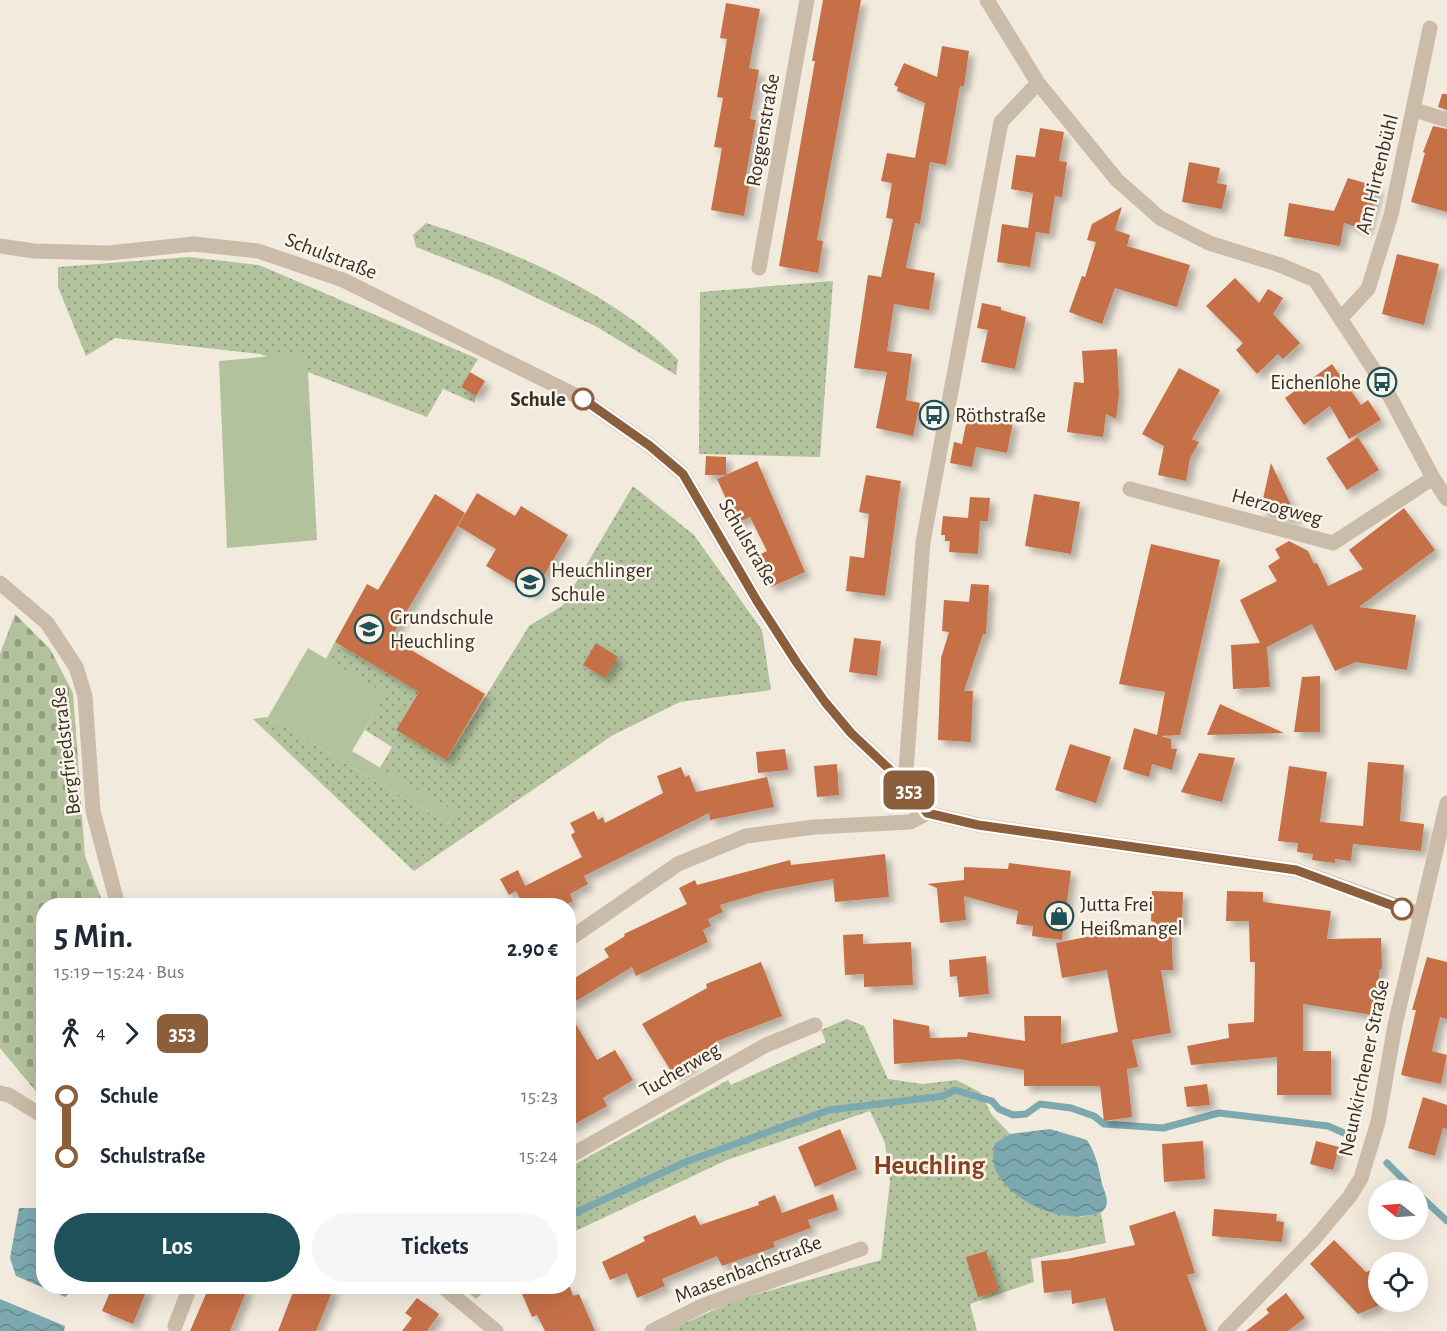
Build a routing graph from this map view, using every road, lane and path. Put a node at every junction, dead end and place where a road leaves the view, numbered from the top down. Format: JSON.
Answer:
{"nodes":[{"id":1,"x":807,"y":0,"type":"edge"},
{"id":2,"x":987,"y":0,"type":"edge"},
{"id":3,"x":1430,"y":28,"type":"dead end"},
{"id":4,"x":1038,"y":83,"type":"junction"},
{"id":5,"x":1414,"y":110,"type":"junction"},
{"id":6,"x":1447,"y":120,"type":"edge"},
{"id":7,"x":0,"y":246,"type":"edge"},
{"id":8,"x":759,"y":268,"type":"dead end"},
{"id":9,"x":1341,"y":318,"type":"junction"},
{"id":10,"x":1433,"y":478,"type":"junction"},
{"id":11,"x":1130,"y":489,"type":"dead end"},
{"id":12,"x":1447,"y":499,"type":"edge"},
{"id":13,"x":0,"y":583,"type":"edge"},
{"id":14,"x":905,"y":784,"type":"junction"},
{"id":15,"x":1447,"y":803,"type":"edge"},
{"id":16,"x":927,"y":813,"type":"junction"},
{"id":17,"x":116,"y":898,"type":"edge"},
{"id":18,"x":1419,"y":914,"type":"junction"},
{"id":19,"x":576,"y":934,"type":"edge"},
{"id":20,"x":815,"y":1025,"type":"dead end"},
{"id":21,"x":0,"y":1093,"type":"edge"},
{"id":22,"x":36,"y":1112,"type":"edge"},
{"id":23,"x":576,"y":1153,"type":"edge"},
{"id":24,"x":861,"y":1249,"type":"dead end"},
{"id":25,"x":186,"y":1294,"type":"edge"},
{"id":26,"x":451,"y":1294,"type":"edge"},
{"id":27,"x":173,"y":1329,"type":"edge"},
{"id":28,"x":496,"y":1331,"type":"edge"},
{"id":29,"x":652,"y":1331,"type":"edge"},
{"id":30,"x":1225,"y":1331,"type":"edge"}],
"edges":[{"from":1,"to":8,"type":"street","name":"Roggenstraße"},
{"from":2,"to":4,"type":"street"},
{"from":3,"to":5,"type":"street","name":"Am Hirtenbühl"},
{"from":4,"to":9,"type":"street"},
{"from":4,"to":14,"type":"street"},
{"from":5,"to":6,"type":"street"},
{"from":5,"to":9,"type":"street","name":"Am Hirtenbühl"},
{"from":7,"to":14,"type":"street","name":"Schulstraße"},
{"from":9,"to":10,"type":"street"},
{"from":10,"to":11,"type":"street","name":"Herzogweg"},
{"from":10,"to":12,"type":"street"},
{"from":13,"to":17,"type":"street","name":"Bergfriedstraße"},
{"from":14,"to":16,"type":"street","name":"Schulstraße"},
{"from":15,"to":18,"type":"street","name":"Neunkirchener Straße"},
{"from":16,"to":18,"type":"street"},
{"from":16,"to":19,"type":"street"},
{"from":18,"to":30,"type":"street","name":"Neunkirchener Straße"},
{"from":20,"to":23,"type":"street","name":"Tucherweg"},
{"from":21,"to":22,"type":"street"},
{"from":24,"to":29,"type":"street","name":"Maasenbachstraße"},
{"from":25,"to":27,"type":"street"},
{"from":26,"to":28,"type":"street"}]}
